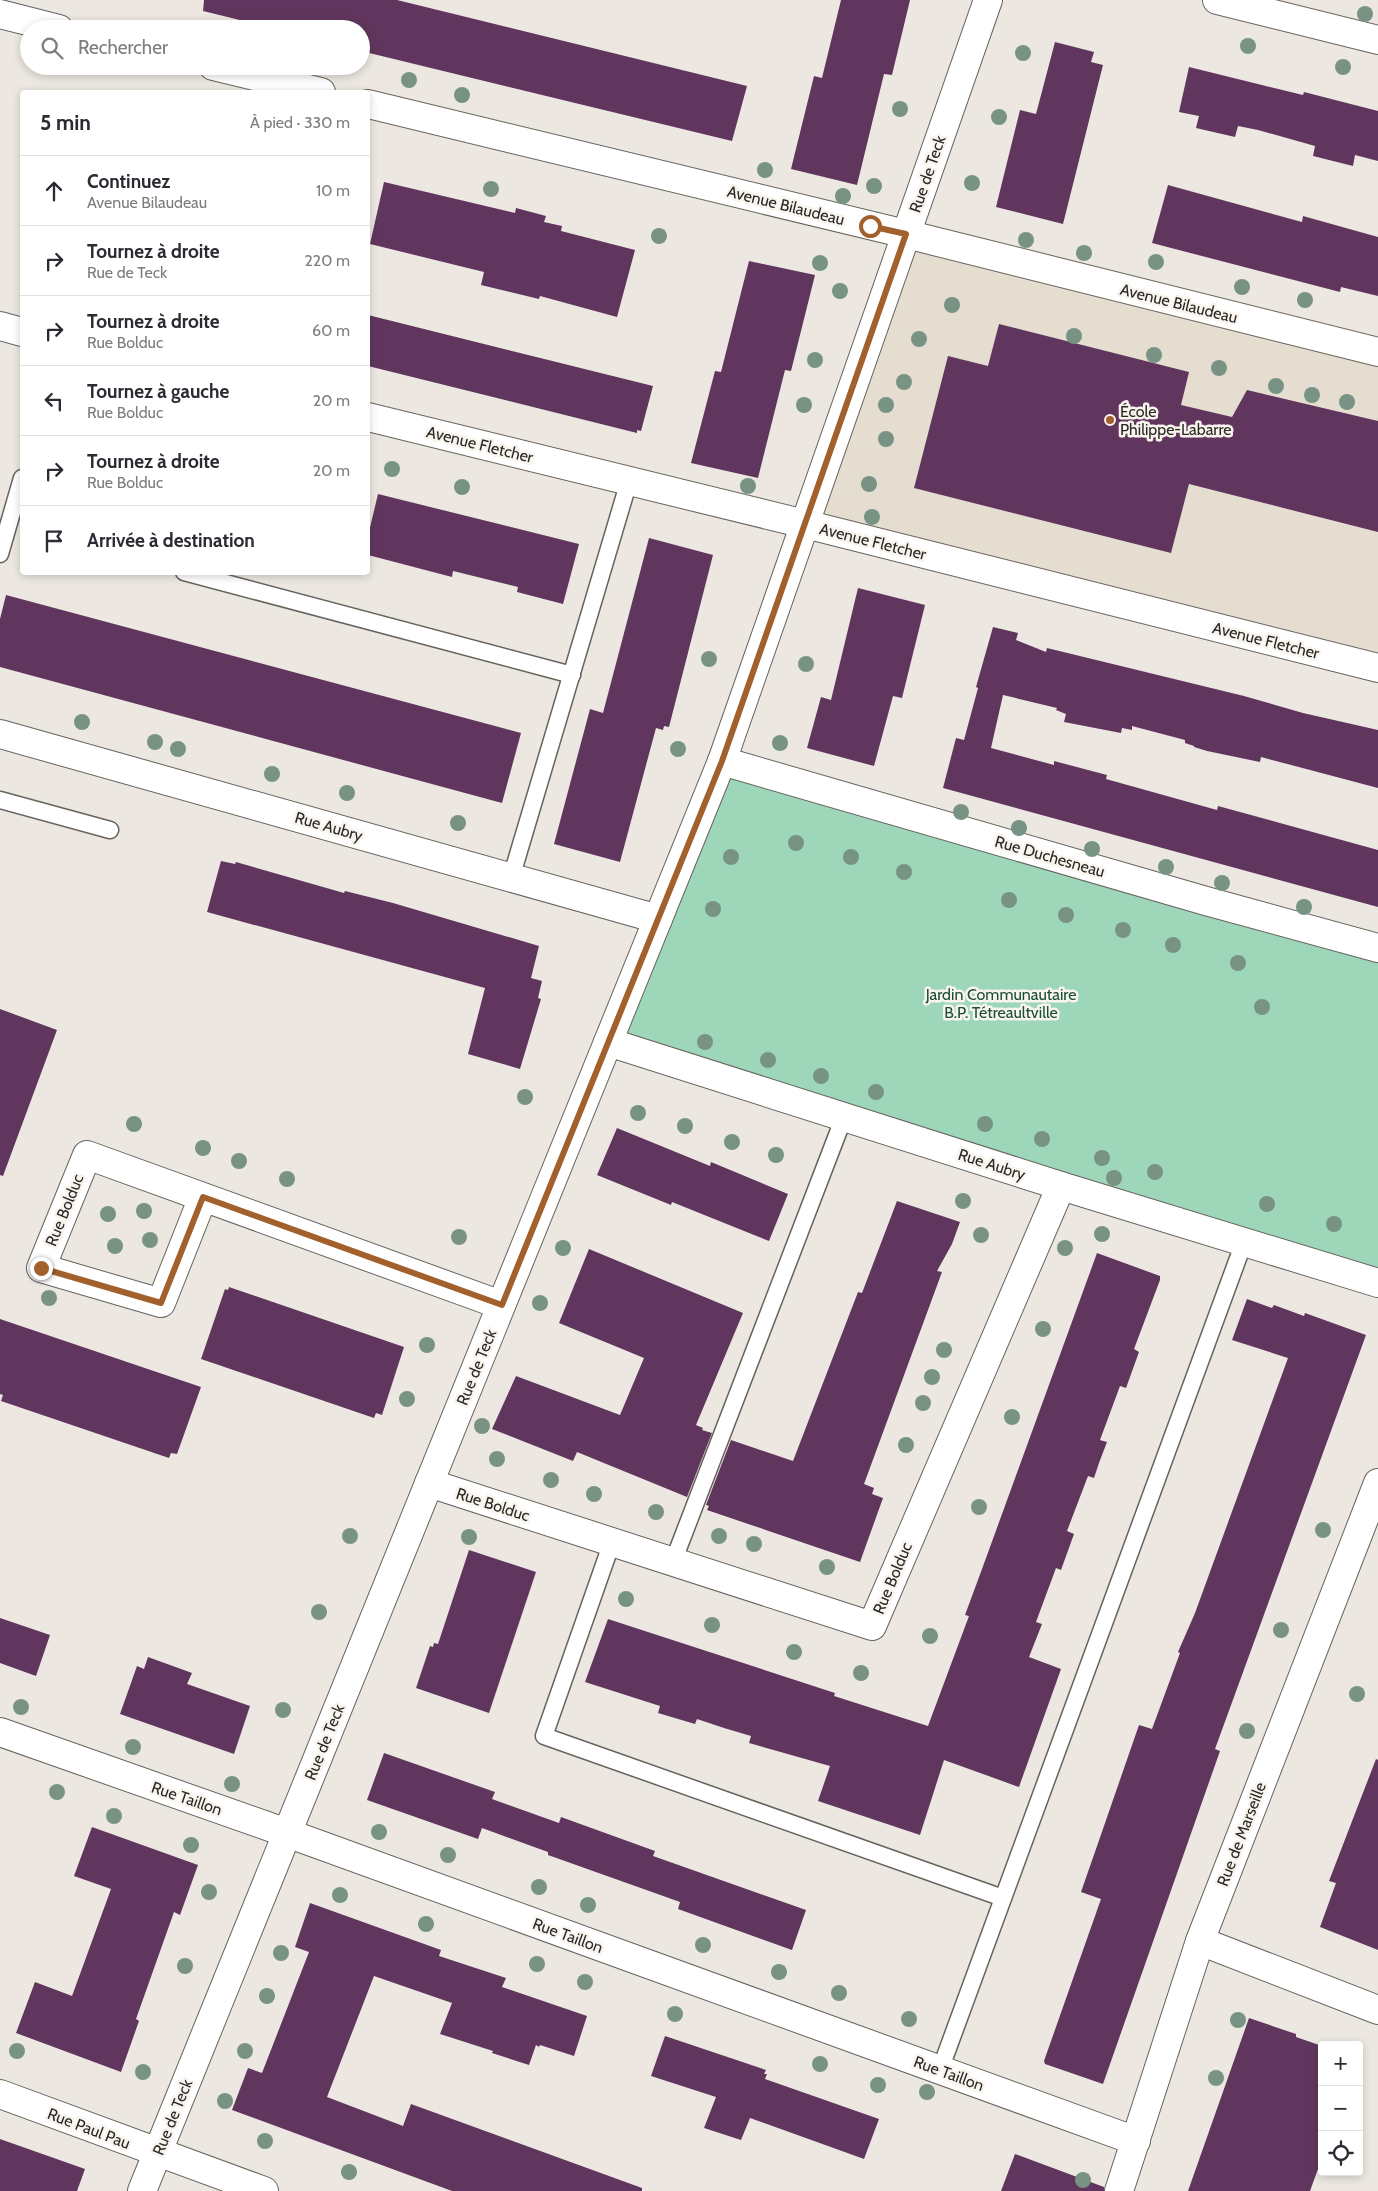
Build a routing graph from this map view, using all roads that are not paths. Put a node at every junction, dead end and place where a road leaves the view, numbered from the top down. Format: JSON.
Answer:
{"nodes":[{"id":1,"x":988,"y":0,"type":"edge"},
{"id":2,"x":1217,"y":0,"type":"edge"},
{"id":3,"x":0,"y":14,"type":"edge"},
{"id":4,"x":24,"y":20,"type":"edge"},
{"id":5,"x":1378,"y":40,"type":"edge"},
{"id":6,"x":251,"y":75,"type":"edge"},
{"id":7,"x":314,"y":90,"type":"edge"},
{"id":8,"x":370,"y":104,"type":"edge"},
{"id":9,"x":906,"y":234,"type":"junction"},
{"id":10,"x":0,"y":326,"type":"edge"},
{"id":11,"x":20,"y":331,"type":"edge"},
{"id":12,"x":1378,"y":352,"type":"edge"},
{"id":13,"x":370,"y":417,"type":"edge"},
{"id":14,"x":629,"y":481,"type":"junction"},
{"id":15,"x":20,"y":492,"type":"edge"},
{"id":16,"x":805,"y":524,"type":"junction"},
{"id":17,"x":15,"y":528,"type":"edge"},
{"id":18,"x":0,"y":554,"type":"edge"},
{"id":19,"x":195,"y":575,"type":"edge"},
{"id":20,"x":1378,"y":668,"type":"edge"},
{"id":21,"x":572,"y":675,"type":"junction"},
{"id":22,"x":0,"y":734,"type":"edge"},
{"id":23,"x":722,"y":761,"type":"junction"},
{"id":24,"x":0,"y":800,"type":"edge"},
{"id":25,"x":110,"y":830,"type":"dead end"},
{"id":26,"x":511,"y":878,"type":"junction"},
{"id":27,"x":658,"y":920,"type":"junction"},
{"id":28,"x":1378,"y":948,"type":"edge"},
{"id":29,"x":608,"y":1042,"type":"junction"},
{"id":30,"x":844,"y":1117,"type":"junction"},
{"id":31,"x":1062,"y":1186,"type":"junction"},
{"id":32,"x":203,"y":1197,"type":"junction"},
{"id":33,"x":1244,"y":1242,"type":"junction"},
{"id":34,"x":1378,"y":1283,"type":"edge"},
{"id":35,"x":502,"y":1305,"type":"junction"},
{"id":36,"x":429,"y":1483,"type":"junction"},
{"id":37,"x":1378,"y":1483,"type":"edge"},
{"id":38,"x":612,"y":1542,"type":"junction"},
{"id":39,"x":673,"y":1562,"type":"junction"},
{"id":40,"x":0,"y":1732,"type":"edge"},
{"id":41,"x":287,"y":1833,"type":"junction"},
{"id":42,"x":1003,"y":1898,"type":"junction"},
{"id":43,"x":1200,"y":1941,"type":"junction"},
{"id":44,"x":1378,"y":2010,"type":"edge"},
{"id":45,"x":940,"y":2070,"type":"junction"},
{"id":46,"x":0,"y":2094,"type":"edge"},
{"id":47,"x":1136,"y":2141,"type":"junction"},
{"id":48,"x":157,"y":2154,"type":"junction"},
{"id":49,"x":142,"y":2191,"type":"edge"},
{"id":50,"x":264,"y":2191,"type":"edge"},
{"id":51,"x":1120,"y":2191,"type":"edge"}],
"edges":[{"from":1,"to":9,"type":"street","name":"Rue de Teck"},
{"from":2,"to":5,"type":"street"},
{"from":3,"to":4,"type":"street"},
{"from":6,"to":7,"type":"street"},
{"from":8,"to":9,"type":"street","name":"Avenue Bilaudeau"},
{"from":9,"to":12,"type":"street","name":"Avenue Bilaudeau"},
{"from":9,"to":16,"type":"street","name":"Rue de Teck"},
{"from":10,"to":11,"type":"street"},
{"from":13,"to":14,"type":"street","name":"Avenue Fletcher"},
{"from":14,"to":16,"type":"street","name":"Avenue Fletcher"},
{"from":14,"to":21,"type":"lane"},
{"from":15,"to":17,"type":"lane"},
{"from":16,"to":20,"type":"street","name":"Avenue Fletcher"},
{"from":16,"to":23,"type":"street","name":"Rue de Teck"},
{"from":17,"to":18,"type":"lane"},
{"from":19,"to":21,"type":"lane"},
{"from":21,"to":26,"type":"lane"},
{"from":22,"to":26,"type":"street","name":"Rue Aubry"},
{"from":23,"to":27,"type":"street","name":"Rue de Teck"},
{"from":23,"to":28,"type":"street","name":"Rue Duchesneau"},
{"from":24,"to":25,"type":"lane"},
{"from":26,"to":27,"type":"street","name":"Rue Aubry"},
{"from":27,"to":29,"type":"street","name":"Rue de Teck"},
{"from":29,"to":30,"type":"street","name":"Rue Aubry"},
{"from":29,"to":35,"type":"street","name":"Rue de Teck"},
{"from":30,"to":31,"type":"street","name":"Rue Aubry"},
{"from":30,"to":39,"type":"lane"},
{"from":31,"to":33,"type":"street","name":"Rue Aubry"},
{"from":31,"to":39,"type":"street","name":"Rue Bolduc"},
{"from":32,"to":32,"type":"street","name":"Rue Bolduc"},
{"from":32,"to":35,"type":"street","name":"Rue Bolduc"},
{"from":33,"to":34,"type":"street","name":"Rue Aubry"},
{"from":33,"to":42,"type":"lane"},
{"from":35,"to":36,"type":"street","name":"Rue de Teck"},
{"from":36,"to":38,"type":"street","name":"Rue Bolduc"},
{"from":36,"to":41,"type":"street","name":"Rue de Teck"},
{"from":37,"to":43,"type":"street","name":"Rue de Marseille"},
{"from":38,"to":39,"type":"street","name":"Rue Bolduc"},
{"from":38,"to":42,"type":"lane"},
{"from":40,"to":41,"type":"street","name":"Rue Taillon"},
{"from":41,"to":45,"type":"street","name":"Rue Taillon"},
{"from":41,"to":48,"type":"street","name":"Rue de Teck"},
{"from":42,"to":45,"type":"lane"},
{"from":43,"to":44,"type":"street"},
{"from":43,"to":47,"type":"street","name":"Rue de Marseille"},
{"from":45,"to":47,"type":"street","name":"Rue Taillon"},
{"from":46,"to":48,"type":"street","name":"Rue Paul Pau"},
{"from":47,"to":51,"type":"street","name":"Rue de Marseille"},
{"from":48,"to":49,"type":"street","name":"Rue de Teck"},
{"from":48,"to":50,"type":"street","name":"Rue Paul Pau"}]}
